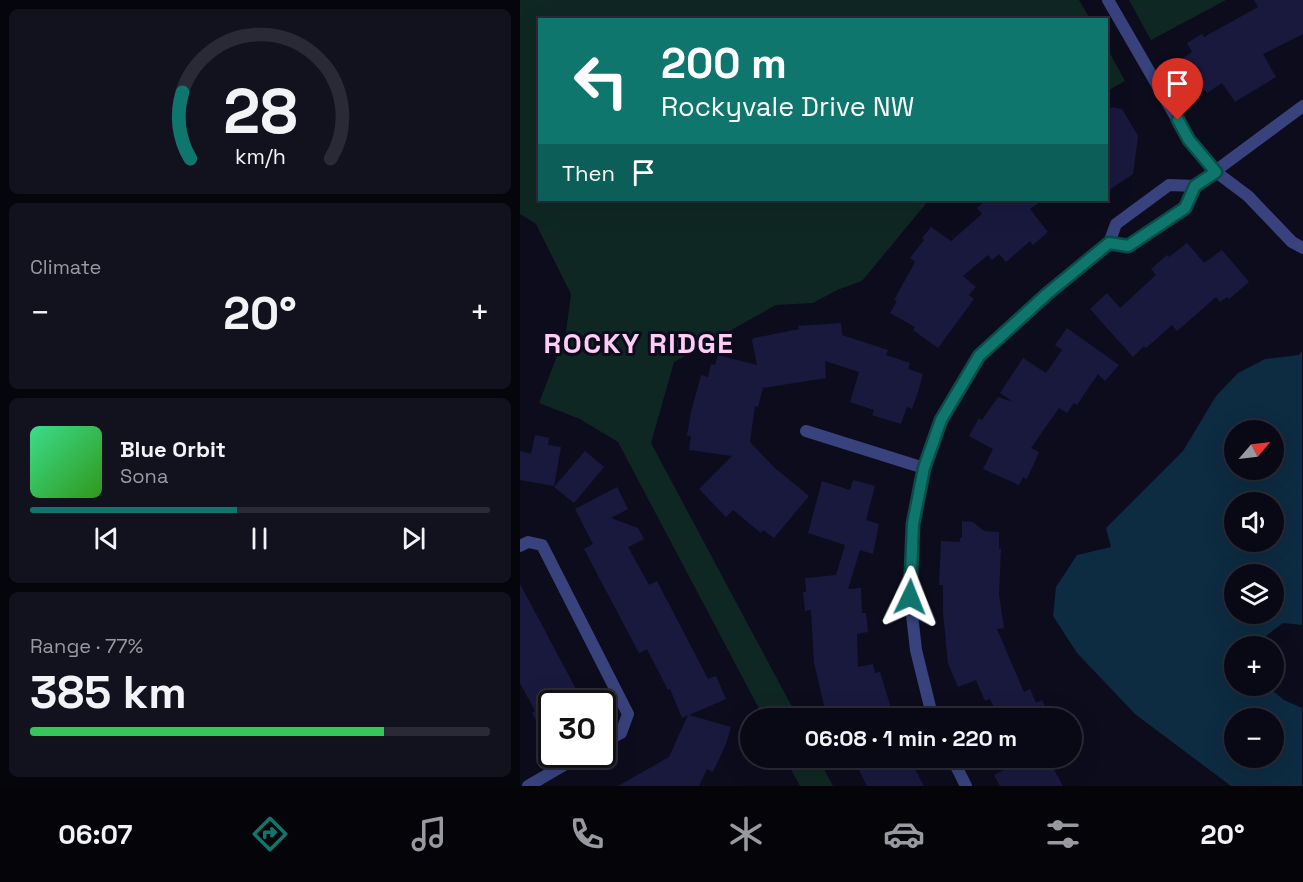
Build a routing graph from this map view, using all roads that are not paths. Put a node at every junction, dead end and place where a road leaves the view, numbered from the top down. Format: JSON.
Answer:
{"nodes":[{"id":1,"x":1108,"y":0,"type":"edge"},
{"id":2,"x":1303,"y":106,"type":"edge"},
{"id":3,"x":1216,"y":172,"type":"junction"},
{"id":4,"x":1195,"y":186,"type":"junction"},
{"id":5,"x":1109,"y":243,"type":"junction"},
{"id":6,"x":1303,"y":248,"type":"edge"},
{"id":7,"x":806,"y":431,"type":"dead end"},
{"id":8,"x":924,"y":468,"type":"junction"},
{"id":9,"x":520,"y":546,"type":"edge"},
{"id":10,"x":616,"y":690,"type":"edge"},
{"id":11,"x":616,"y":690,"type":"edge"},
{"id":12,"x":930,"y":708,"type":"edge"},
{"id":13,"x":616,"y":735,"type":"edge"},
{"id":14,"x":559,"y":768,"type":"edge"},
{"id":15,"x":957,"y":768,"type":"edge"},
{"id":16,"x":528,"y":786,"type":"edge"},
{"id":17,"x":966,"y":786,"type":"edge"}],
"edges":[{"from":1,"to":3,"type":"street"},
{"from":2,"to":3,"type":"street"},
{"from":3,"to":4,"type":"street"},
{"from":3,"to":6,"type":"street"},
{"from":4,"to":5,"type":"street"},
{"from":4,"to":5,"type":"street"},
{"from":5,"to":8,"type":"street"},
{"from":7,"to":8,"type":"street"},
{"from":8,"to":12,"type":"street"},
{"from":9,"to":11,"type":"street"},
{"from":10,"to":13,"type":"street"},
{"from":14,"to":16,"type":"street"},
{"from":15,"to":17,"type":"street"}]}
